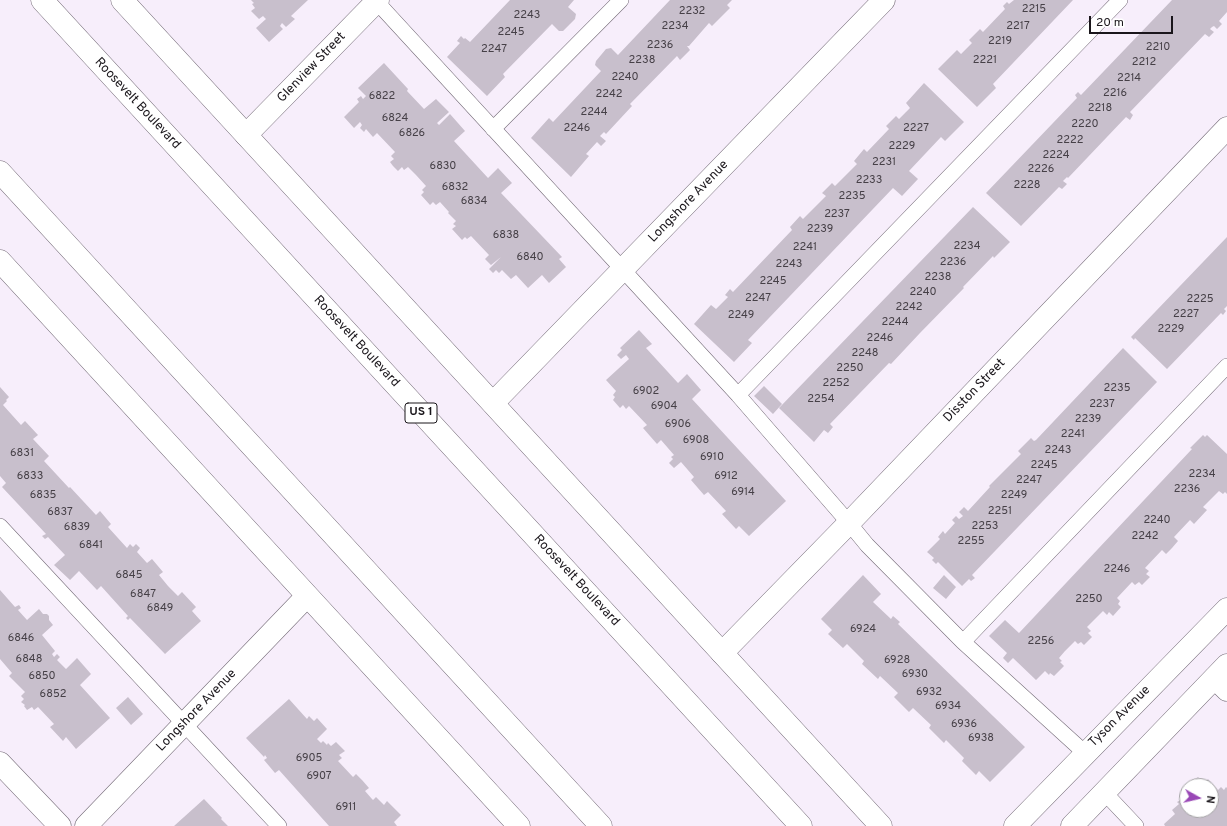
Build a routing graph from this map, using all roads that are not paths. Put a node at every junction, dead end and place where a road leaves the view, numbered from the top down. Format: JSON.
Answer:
{"nodes":[{"id":1,"x":42,"y":0,"type":"edge"},
{"id":2,"x":122,"y":0,"type":"edge"},
{"id":3,"x":376,"y":0,"type":"edge"},
{"id":4,"x":621,"y":0,"type":"edge"},
{"id":5,"x":884,"y":0,"type":"edge"},
{"id":6,"x":1120,"y":0,"type":"edge"},
{"id":7,"x":1227,"y":128,"type":"edge"},
{"id":8,"x":493,"y":130,"type":"junction"},
{"id":9,"x":246,"y":135,"type":"junction"},
{"id":10,"x":0,"y":172,"type":"edge"},
{"id":11,"x":0,"y":261,"type":"edge"},
{"id":12,"x":623,"y":270,"type":"junction"},
{"id":13,"x":1227,"y":366,"type":"edge"},
{"id":14,"x":738,"y":396,"type":"junction"},
{"id":15,"x":493,"y":403,"type":"junction"},
{"id":16,"x":849,"y":523,"type":"junction"},
{"id":17,"x":0,"y":526,"type":"edge"},
{"id":18,"x":307,"y":596,"type":"junction"},
{"id":19,"x":1227,"y":609,"type":"edge"},
{"id":20,"x":963,"y":642,"type":"junction"},
{"id":21,"x":722,"y":653,"type":"junction"},
{"id":22,"x":1223,"y":678,"type":"edge"},
{"id":23,"x":184,"y":724,"type":"junction"},
{"id":24,"x":1085,"y":753,"type":"junction"},
{"id":25,"x":0,"y":763,"type":"edge"},
{"id":26,"x":1104,"y":792,"type":"junction"},
{"id":27,"x":60,"y":826,"type":"edge"},
{"id":28,"x":86,"y":826,"type":"edge"},
{"id":29,"x":279,"y":826,"type":"edge"},
{"id":30,"x":519,"y":826,"type":"edge"},
{"id":31,"x":601,"y":826,"type":"edge"},
{"id":32,"x":801,"y":826,"type":"edge"},
{"id":33,"x":881,"y":826,"type":"edge"},
{"id":34,"x":1015,"y":826,"type":"edge"},
{"id":35,"x":1072,"y":826,"type":"edge"},
{"id":36,"x":1136,"y":826,"type":"edge"}],
"edges":[{"from":1,"to":32,"type":"main road","name":"Roosevelt Boulevard","number":"US 1"},
{"from":2,"to":9,"type":"main road"},
{"from":3,"to":8,"type":"lane"},
{"from":3,"to":9,"type":"main road","name":"Glenview Street"},
{"from":4,"to":8,"type":"lane"},
{"from":5,"to":12,"type":"main road","name":"Longshore Avenue"},
{"from":6,"to":14,"type":"lane"},
{"from":7,"to":16,"type":"main road","name":"Disston Street"},
{"from":8,"to":12,"type":"lane"},
{"from":9,"to":15,"type":"main road"},
{"from":10,"to":31,"type":"main road"},
{"from":11,"to":18,"type":"main road"},
{"from":12,"to":14,"type":"lane"},
{"from":12,"to":15,"type":"main road","name":"Longshore Avenue"},
{"from":13,"to":20,"type":"lane"},
{"from":14,"to":16,"type":"lane"},
{"from":15,"to":21,"type":"main road"},
{"from":16,"to":20,"type":"lane"},
{"from":16,"to":21,"type":"main road","name":"Disston Street"},
{"from":17,"to":23,"type":"lane"},
{"from":18,"to":23,"type":"main road","name":"Longshore Avenue"},
{"from":18,"to":30,"type":"main road"},
{"from":19,"to":24,"type":"main road","name":"Tyson Avenue"},
{"from":20,"to":24,"type":"lane"},
{"from":21,"to":33,"type":"main road"},
{"from":22,"to":26,"type":"main road"},
{"from":23,"to":28,"type":"main road","name":"Longshore Avenue"},
{"from":23,"to":29,"type":"lane"},
{"from":24,"to":34,"type":"main road","name":"Tyson Avenue"},
{"from":25,"to":27,"type":"main road"},
{"from":26,"to":35,"type":"main road"},
{"from":26,"to":36,"type":"lane"}]}
